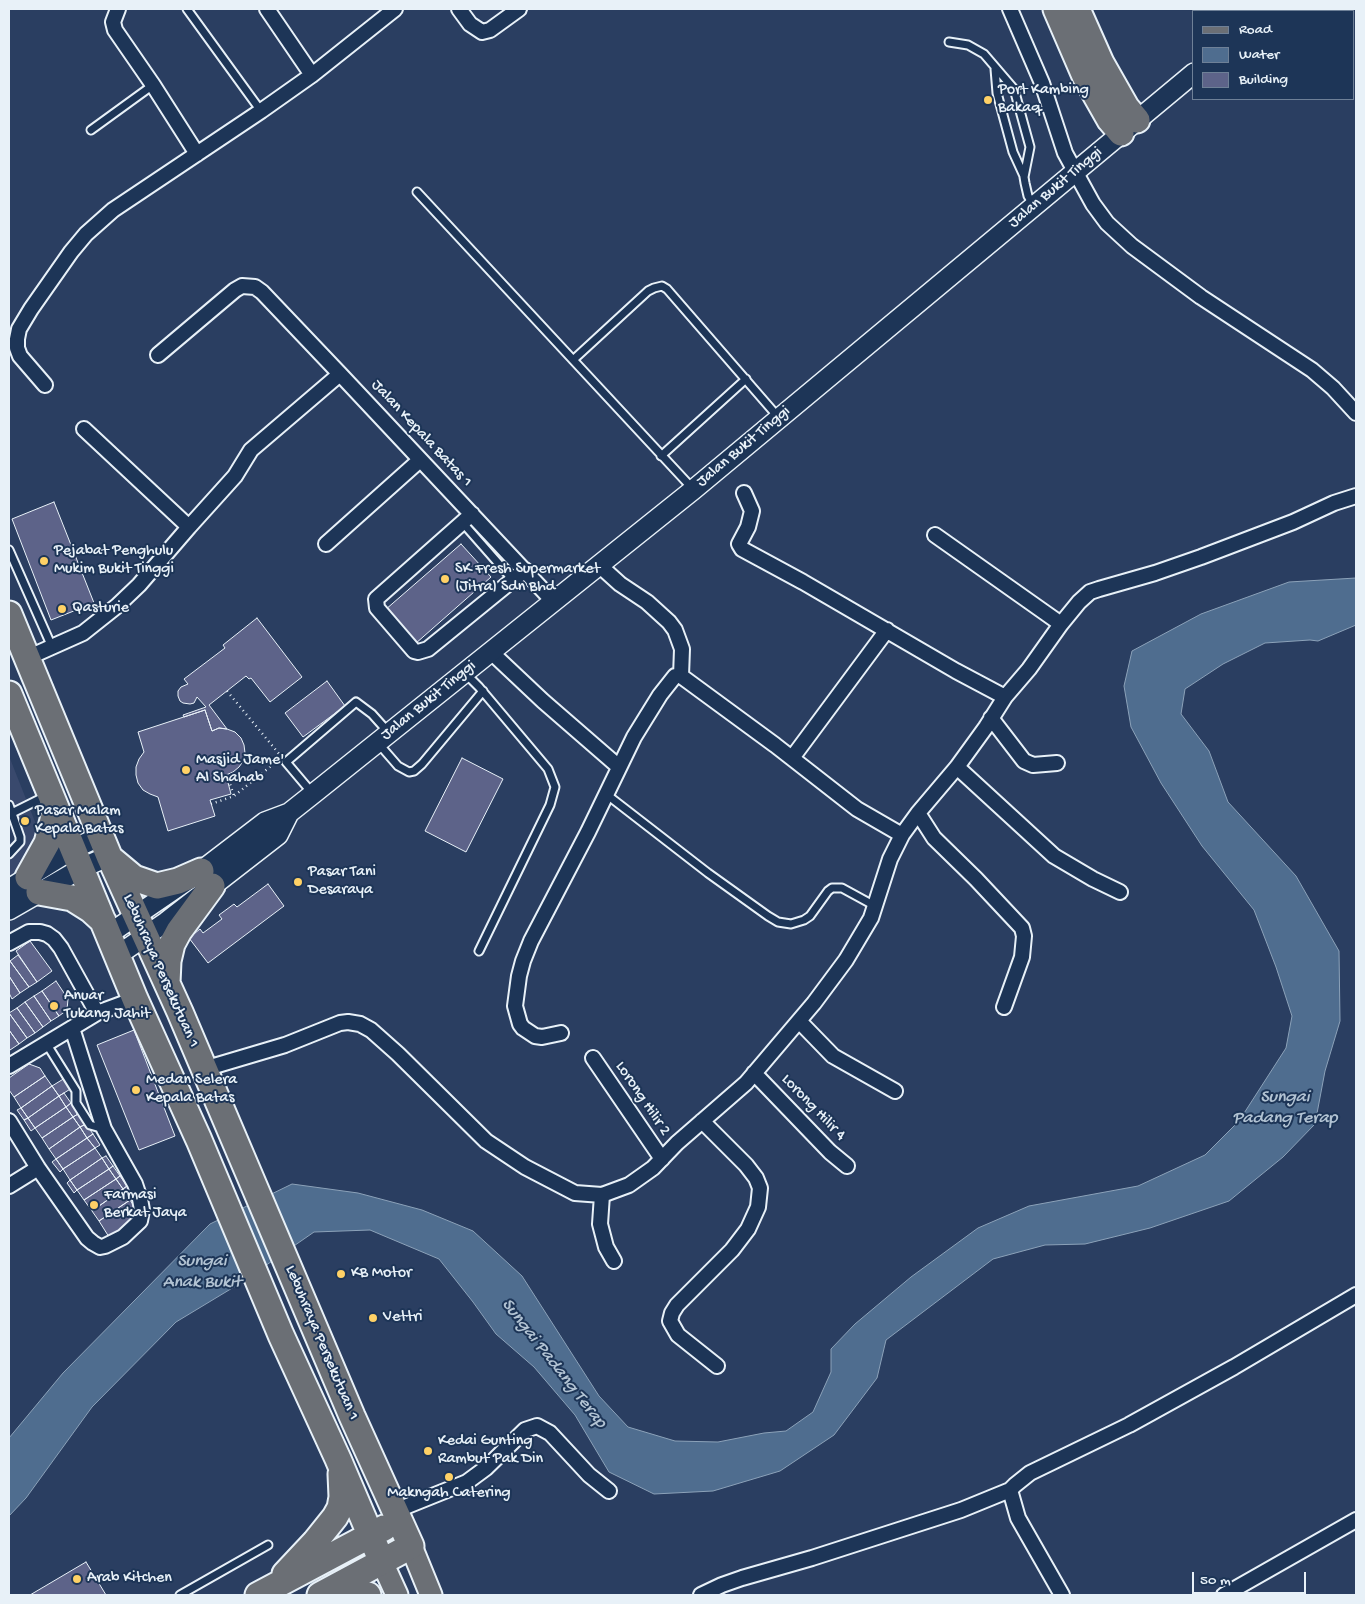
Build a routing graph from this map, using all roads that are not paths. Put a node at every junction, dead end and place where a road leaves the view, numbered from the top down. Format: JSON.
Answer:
{"nodes":[{"id":1,"x":118,"y":9,"type":"edge"},
{"id":2,"x":187,"y":9,"type":"edge"},
{"id":3,"x":267,"y":9,"type":"edge"},
{"id":4,"x":395,"y":9,"type":"edge"},
{"id":5,"x":459,"y":9,"type":"edge"},
{"id":6,"x":519,"y":9,"type":"edge"},
{"id":7,"x":1010,"y":9,"type":"edge"},
{"id":8,"x":1056,"y":9,"type":"edge"},
{"id":9,"x":1077,"y":9,"type":"edge"},
{"id":10,"x":949,"y":42,"type":"dead end"},
{"id":11,"x":995,"y":69,"type":"junction"},
{"id":12,"x":312,"y":75,"type":"junction"},
{"id":13,"x":1192,"y":75,"type":"edge"},
{"id":14,"x":153,"y":85,"type":"junction"},
{"id":15,"x":261,"y":111,"type":"junction"},
{"id":16,"x":1129,"y":127,"type":"junction"},
{"id":17,"x":91,"y":130,"type":"dead end"},
{"id":18,"x":197,"y":154,"type":"junction"},
{"id":19,"x":1075,"y":172,"type":"junction"},
{"id":20,"x":1024,"y":177,"type":"junction"},
{"id":21,"x":417,"y":192,"type":"dead end"},
{"id":22,"x":1035,"y":206,"type":"junction"},
{"id":23,"x":158,"y":355,"type":"dead end"},
{"id":24,"x":573,"y":360,"type":"junction"},
{"id":25,"x":340,"y":374,"type":"junction"},
{"id":26,"x":746,"y":379,"type":"junction"},
{"id":27,"x":45,"y":385,"type":"dead end"},
{"id":28,"x":1356,"y":413,"type":"edge"},
{"id":29,"x":779,"y":418,"type":"junction"},
{"id":30,"x":84,"y":429,"type":"dead end"},
{"id":31,"x":661,"y":456,"type":"junction"},
{"id":32,"x":420,"y":460,"type":"junction"},
{"id":33,"x":693,"y":490,"type":"junction"},
{"id":34,"x":744,"y":493,"type":"dead end"},
{"id":35,"x":1356,"y":496,"type":"edge"},
{"id":36,"x":467,"y":518,"type":"junction"},
{"id":37,"x":189,"y":527,"type":"junction"},
{"id":38,"x":935,"y":535,"type":"dead end"},
{"id":39,"x":326,"y":544,"type":"dead end"},
{"id":40,"x":9,"y":550,"type":"edge"},
{"id":41,"x":599,"y":565,"type":"junction"},
{"id":42,"x":525,"y":570,"type":"junction"},
{"id":43,"x":513,"y":580,"type":"junction"},
{"id":44,"x":553,"y":601,"type":"junction"},
{"id":45,"x":9,"y":614,"type":"edge"},
{"id":46,"x":1061,"y":624,"type":"junction"},
{"id":47,"x":887,"y":630,"type":"junction"},
{"id":48,"x":52,"y":647,"type":"junction"},
{"id":49,"x":491,"y":652,"type":"junction"},
{"id":50,"x":27,"y":658,"type":"junction"},
{"id":51,"x":465,"y":673,"type":"junction"},
{"id":52,"x":681,"y":676,"type":"junction"},
{"id":53,"x":483,"y":691,"type":"junction"},
{"id":54,"x":9,"y":694,"type":"edge"},
{"id":55,"x":1005,"y":697,"type":"junction"},
{"id":56,"x":991,"y":718,"type":"junction"},
{"id":57,"x":384,"y":738,"type":"junction"},
{"id":58,"x":792,"y":758,"type":"junction"},
{"id":59,"x":1057,"y":763,"type":"dead end"},
{"id":60,"x":619,"y":767,"type":"junction"},
{"id":61,"x":957,"y":767,"type":"junction"},
{"id":62,"x":313,"y":794,"type":"junction"},
{"id":63,"x":606,"y":794,"type":"junction"},
{"id":64,"x":53,"y":801,"type":"junction"},
{"id":65,"x":9,"y":805,"type":"edge"},
{"id":66,"x":12,"y":813,"type":"junction"},
{"id":67,"x":918,"y":813,"type":"junction"},
{"id":68,"x":902,"y":835,"type":"junction"},
{"id":69,"x":105,"y":846,"type":"junction"},
{"id":70,"x":9,"y":854,"type":"edge"},
{"id":71,"x":78,"y":858,"type":"junction"},
{"id":72,"x":206,"y":878,"type":"junction"},
{"id":73,"x":25,"y":886,"type":"edge"},
{"id":74,"x":1120,"y":892,"type":"dead end"},
{"id":75,"x":876,"y":907,"type":"junction"},
{"id":76,"x":9,"y":910,"type":"edge"},
{"id":77,"x":141,"y":926,"type":"junction"},
{"id":78,"x":110,"y":937,"type":"junction"},
{"id":79,"x":9,"y":943,"type":"edge"},
{"id":80,"x":479,"y":951,"type":"dead end"},
{"id":81,"x":167,"y":986,"type":"junction"},
{"id":82,"x":135,"y":1000,"type":"junction"},
{"id":83,"x":1004,"y":1006,"type":"dead end"},
{"id":84,"x":98,"y":1013,"type":"junction"},
{"id":85,"x":799,"y":1021,"type":"junction"},
{"id":86,"x":72,"y":1028,"type":"junction"},
{"id":87,"x":561,"y":1033,"type":"dead end"},
{"id":88,"x":46,"y":1043,"type":"junction"},
{"id":89,"x":593,"y":1058,"type":"dead end"},
{"id":90,"x":9,"y":1066,"type":"edge"},
{"id":91,"x":204,"y":1069,"type":"junction"},
{"id":92,"x":754,"y":1074,"type":"junction"},
{"id":93,"x":895,"y":1090,"type":"dead end"},
{"id":94,"x":9,"y":1121,"type":"edge"},
{"id":95,"x":702,"y":1121,"type":"junction"},
{"id":96,"x":104,"y":1129,"type":"junction"},
{"id":97,"x":662,"y":1158,"type":"junction"},
{"id":98,"x":847,"y":1166,"type":"dead end"},
{"id":99,"x":38,"y":1168,"type":"junction"},
{"id":100,"x":9,"y":1186,"type":"edge"},
{"id":101,"x":602,"y":1195,"type":"junction"},
{"id":102,"x":614,"y":1260,"type":"dead end"},
{"id":103,"x":1356,"y":1296,"type":"edge"},
{"id":104,"x":717,"y":1366,"type":"dead end"},
{"id":105,"x":338,"y":1459,"type":"junction"},
{"id":106,"x":1010,"y":1490,"type":"junction"},
{"id":107,"x":609,"y":1491,"type":"dead end"},
{"id":108,"x":397,"y":1516,"type":"junction"},
{"id":109,"x":1356,"y":1520,"type":"edge"},
{"id":110,"x":370,"y":1536,"type":"junction"},
{"id":111,"x":268,"y":1545,"type":"dead end"},
{"id":112,"x":411,"y":1546,"type":"junction"},
{"id":113,"x":382,"y":1562,"type":"junction"},
{"id":114,"x":265,"y":1592,"type":"edge"},
{"id":115,"x":180,"y":1595,"type":"edge"},
{"id":116,"x":320,"y":1595,"type":"edge"},
{"id":117,"x":350,"y":1595,"type":"edge"},
{"id":118,"x":368,"y":1595,"type":"edge"},
{"id":119,"x":397,"y":1595,"type":"edge"},
{"id":120,"x":431,"y":1595,"type":"edge"},
{"id":121,"x":702,"y":1595,"type":"edge"},
{"id":122,"x":1062,"y":1595,"type":"edge"},
{"id":123,"x":1224,"y":1595,"type":"edge"}],
"edges":[{"from":1,"to":14,"type":"street"},
{"from":2,"to":15,"type":"lane"},
{"from":3,"to":12,"type":"street"},
{"from":4,"to":12,"type":"street"},
{"from":5,"to":6,"type":"street"},
{"from":7,"to":19,"type":"street"},
{"from":8,"to":16,"type":"highway"},
{"from":9,"to":16,"type":"highway"},
{"from":10,"to":11,"type":"lane"},
{"from":11,"to":20,"type":"lane"},
{"from":11,"to":20,"type":"lane"},
{"from":12,"to":15,"type":"street"},
{"from":13,"to":16,"type":"main road","name":"Jalan Bukit Tinggi"},
{"from":14,"to":17,"type":"lane"},
{"from":14,"to":18,"type":"street"},
{"from":15,"to":18,"type":"street"},
{"from":16,"to":19,"type":"main road","name":"Jalan Bukit Tinggi"},
{"from":18,"to":27,"type":"street"},
{"from":19,"to":22,"type":"main road","name":"Jalan Bukit Tinggi"},
{"from":19,"to":28,"type":"street"},
{"from":20,"to":22,"type":"lane"},
{"from":21,"to":24,"type":"lane"},
{"from":22,"to":29,"type":"main road","name":"Jalan Bukit Tinggi"},
{"from":23,"to":25,"type":"street","name":"Jalan Kepala Batas 1"},
{"from":24,"to":26,"type":"lane"},
{"from":24,"to":31,"type":"lane"},
{"from":25,"to":32,"type":"street","name":"Jalan Kepala Batas 1"},
{"from":25,"to":37,"type":"street"},
{"from":26,"to":29,"type":"lane"},
{"from":26,"to":31,"type":"lane"},
{"from":29,"to":33,"type":"main road","name":"Jalan Bukit Tinggi"},
{"from":30,"to":37,"type":"street"},
{"from":31,"to":33,"type":"lane"},
{"from":32,"to":36,"type":"street","name":"Jalan Kepala Batas 1"},
{"from":32,"to":39,"type":"street"},
{"from":33,"to":41,"type":"main road","name":"Jalan Bukit Tinggi"},
{"from":34,"to":47,"type":"street"},
{"from":35,"to":46,"type":"street"},
{"from":36,"to":42,"type":"street","name":"Jalan Kepala Batas 1"},
{"from":36,"to":43,"type":"lane"},
{"from":36,"to":43,"type":"street"},
{"from":37,"to":48,"type":"street"},
{"from":38,"to":46,"type":"street"},
{"from":40,"to":48,"type":"lane"},
{"from":41,"to":44,"type":"main road","name":"Jalan Bukit Tinggi"},
{"from":41,"to":52,"type":"street"},
{"from":42,"to":43,"type":"street"},
{"from":42,"to":44,"type":"street","name":"Jalan Kepala Batas 1"},
{"from":44,"to":49,"type":"main road","name":"Jalan Bukit Tinggi"},
{"from":45,"to":50,"type":"highway","name":"Lebuhraya Persekutuan 1"},
{"from":46,"to":55,"type":"street"},
{"from":47,"to":55,"type":"street"},
{"from":47,"to":58,"type":"street"},
{"from":48,"to":50,"type":"street"},
{"from":49,"to":51,"type":"main road","name":"Jalan Bukit Tinggi"},
{"from":49,"to":60,"type":"street"},
{"from":50,"to":69,"type":"highway","name":"Lebuhraya Persekutuan 1"},
{"from":51,"to":53,"type":"lane"},
{"from":51,"to":57,"type":"main road","name":"Jalan Bukit Tinggi"},
{"from":52,"to":58,"type":"street"},
{"from":52,"to":60,"type":"street"},
{"from":53,"to":57,"type":"lane"},
{"from":53,"to":80,"type":"lane"},
{"from":54,"to":64,"type":"highway","name":"Lebuhraya Persekutuan 1"},
{"from":55,"to":56,"type":"street"},
{"from":56,"to":59,"type":"street"},
{"from":56,"to":61,"type":"street"},
{"from":57,"to":62,"type":"main road","name":"Jalan Bukit Tinggi"},
{"from":57,"to":62,"type":"lane"},
{"from":58,"to":68,"type":"street"},
{"from":60,"to":63,"type":"street"},
{"from":61,"to":67,"type":"street"},
{"from":61,"to":74,"type":"street"},
{"from":62,"to":72,"type":"main road","name":"Jalan Bukit Tinggi"},
{"from":63,"to":75,"type":"lane"},
{"from":63,"to":87,"type":"street"},
{"from":64,"to":66,"type":"lane"},
{"from":64,"to":71,"type":"highway","name":"Lebuhraya Persekutuan 1"},
{"from":64,"to":73,"type":"highway"},
{"from":65,"to":66,"type":"lane"},
{"from":66,"to":70,"type":"lane"},
{"from":67,"to":68,"type":"street"},
{"from":67,"to":83,"type":"street"},
{"from":68,"to":75,"type":"street"},
{"from":69,"to":71,"type":"main road"},
{"from":69,"to":72,"type":"highway"},
{"from":69,"to":77,"type":"highway","name":"Lebuhraya Persekutuan 1"},
{"from":71,"to":73,"type":"main road"},
{"from":71,"to":78,"type":"highway","name":"Lebuhraya Persekutuan 1"},
{"from":72,"to":77,"type":"main road","name":"Jalan Bukit Tinggi"},
{"from":72,"to":81,"type":"highway"},
{"from":73,"to":76,"type":"main road"},
{"from":73,"to":78,"type":"highway"},
{"from":75,"to":85,"type":"street"},
{"from":77,"to":78,"type":"main road","name":"Jalan Bukit Tinggi"},
{"from":77,"to":81,"type":"highway","name":"Lebuhraya Persekutuan 1"},
{"from":78,"to":82,"type":"highway","name":"Lebuhraya Persekutuan 1"},
{"from":79,"to":84,"type":"street"},
{"from":81,"to":91,"type":"highway","name":"Lebuhraya Persekutuan 1"},
{"from":82,"to":84,"type":"street"},
{"from":82,"to":105,"type":"highway","name":"Lebuhraya Persekutuan 1"},
{"from":84,"to":86,"type":"street"},
{"from":85,"to":92,"type":"street"},
{"from":85,"to":93,"type":"street"},
{"from":86,"to":88,"type":"street"},
{"from":86,"to":96,"type":"street"},
{"from":88,"to":90,"type":"street"},
{"from":88,"to":96,"type":"lane"},
{"from":89,"to":97,"type":"street","name":"Lorong Hilir 2"},
{"from":91,"to":101,"type":"street"},
{"from":91,"to":108,"type":"highway","name":"Lebuhraya Persekutuan 1"},
{"from":92,"to":95,"type":"street"},
{"from":92,"to":98,"type":"street","name":"Lorong Hilir 4"},
{"from":94,"to":99,"type":"street"},
{"from":95,"to":97,"type":"street"},
{"from":95,"to":104,"type":"street"},
{"from":96,"to":99,"type":"street"},
{"from":97,"to":101,"type":"street"},
{"from":99,"to":100,"type":"street"},
{"from":101,"to":102,"type":"street"},
{"from":103,"to":106,"type":"street"},
{"from":105,"to":110,"type":"highway","name":"Lebuhraya Persekutuan 1"},
{"from":105,"to":114,"type":"highway"},
{"from":106,"to":121,"type":"street"},
{"from":106,"to":122,"type":"street"},
{"from":107,"to":108,"type":"street"},
{"from":108,"to":110,"type":"highway"},
{"from":108,"to":112,"type":"highway","name":"Lebuhraya Persekutuan 1"},
{"from":109,"to":123,"type":"street"},
{"from":110,"to":113,"type":"highway","name":"Lebuhraya Persekutuan 1"},
{"from":110,"to":114,"type":"highway"},
{"from":111,"to":115,"type":"lane"},
{"from":112,"to":113,"type":"highway"},
{"from":112,"to":120,"type":"main road"},
{"from":113,"to":116,"type":"highway"},
{"from":113,"to":119,"type":"main road"},
{"from":117,"to":118,"type":"highway"}]}
